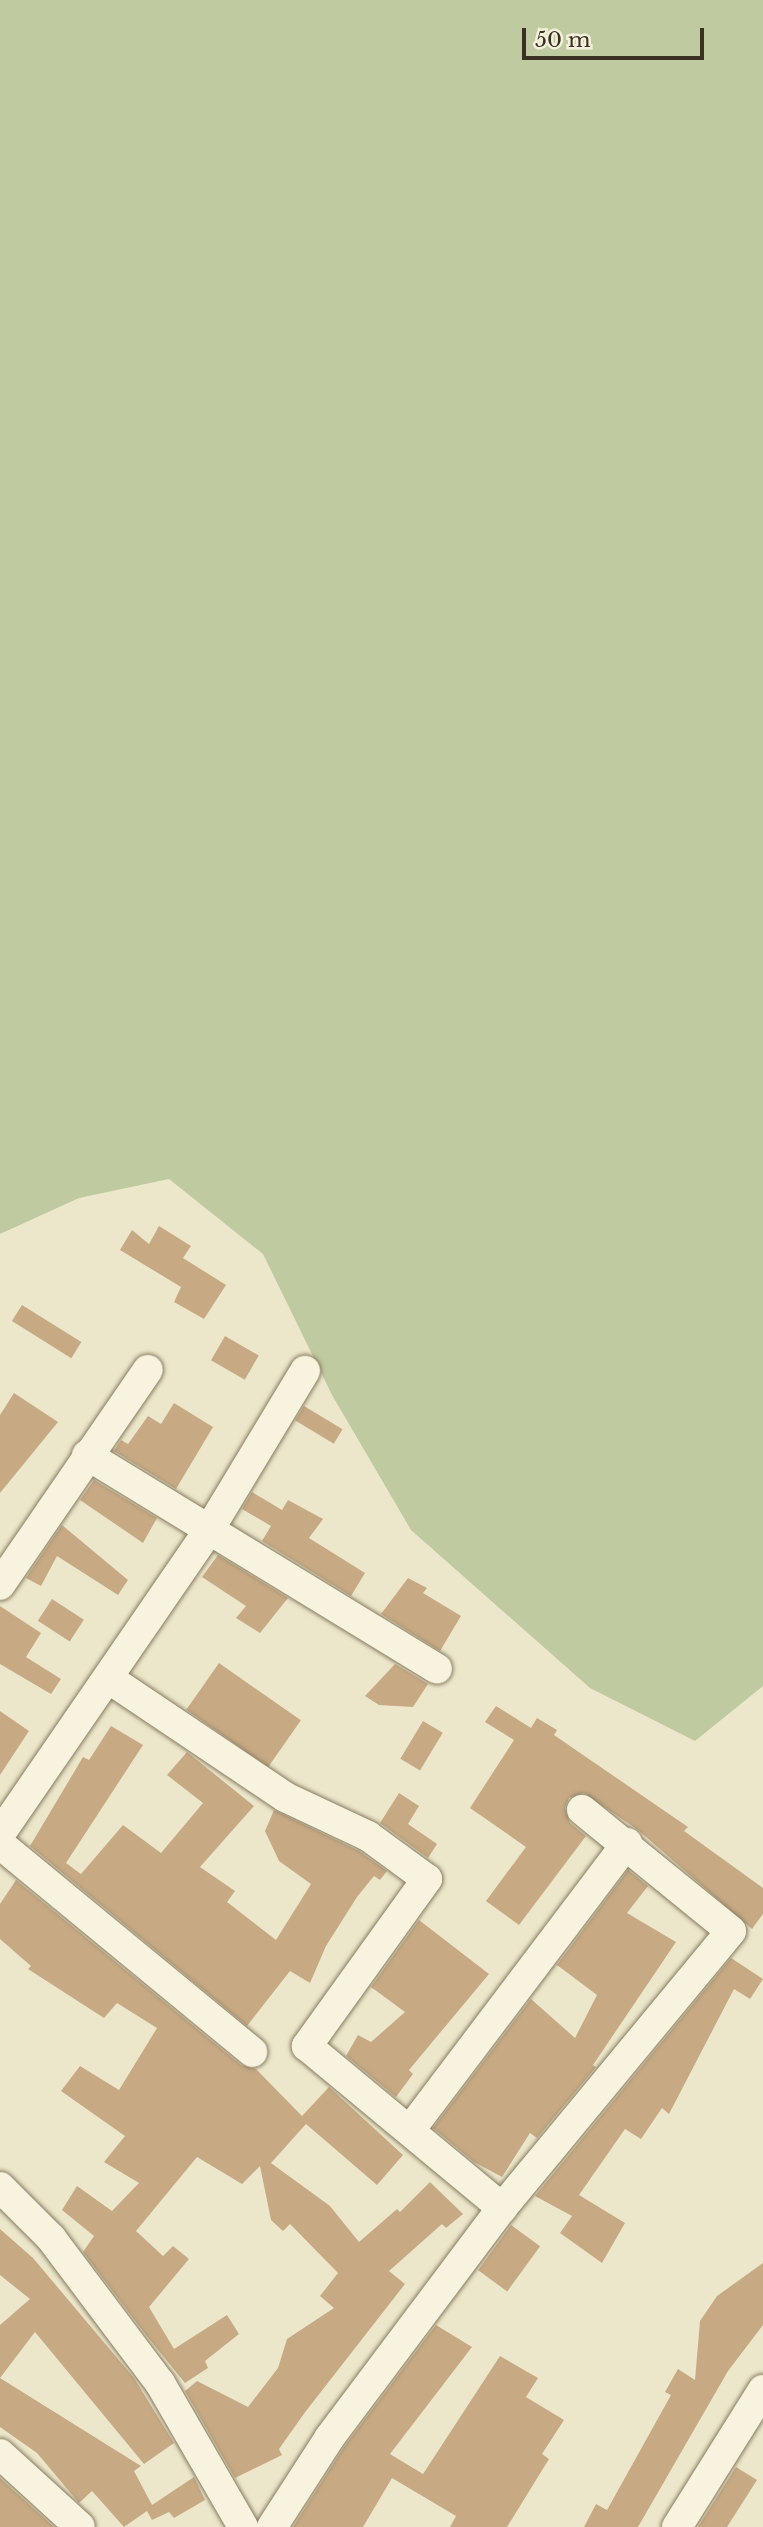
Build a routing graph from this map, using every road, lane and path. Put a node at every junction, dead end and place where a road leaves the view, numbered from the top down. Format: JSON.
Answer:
{"nodes":[{"id":1,"x":148,"y":1370,"type":"dead end"},
{"id":2,"x":305,"y":1371,"type":"dead end"},
{"id":3,"x":87,"y":1455,"type":"junction"},
{"id":4,"x":209,"y":1530,"type":"junction"},
{"id":5,"x":0,"y":1585,"type":"edge"},
{"id":6,"x":437,"y":1669,"type":"dead end"},
{"id":7,"x":108,"y":1678,"type":"junction"},
{"id":8,"x":582,"y":1810,"type":"dead end"},
{"id":9,"x":0,"y":1834,"type":"edge"},
{"id":10,"x":627,"y":1843,"type":"junction"},
{"id":11,"x":0,"y":1844,"type":"edge"},
{"id":12,"x":252,"y":2052,"type":"dead end"},
{"id":13,"x":410,"y":2130,"type":"junction"},
{"id":14,"x":0,"y":2187,"type":"edge"},
{"id":15,"x":502,"y":2208,"type":"junction"},
{"id":16,"x":763,"y":2390,"type":"edge"},
{"id":17,"x":0,"y":2454,"type":"edge"},
{"id":18,"x":80,"y":2527,"type":"edge"},
{"id":19,"x":243,"y":2527,"type":"edge"},
{"id":20,"x":272,"y":2527,"type":"edge"},
{"id":21,"x":677,"y":2527,"type":"edge"}],
"edges":[{"from":1,"to":3,"type":"street"},
{"from":2,"to":4,"type":"street"},
{"from":3,"to":4,"type":"street"},
{"from":3,"to":5,"type":"street"},
{"from":4,"to":6,"type":"street"},
{"from":4,"to":7,"type":"street"},
{"from":7,"to":9,"type":"street"},
{"from":7,"to":13,"type":"street"},
{"from":8,"to":10,"type":"street"},
{"from":10,"to":13,"type":"street"},
{"from":10,"to":15,"type":"street"},
{"from":11,"to":12,"type":"street"},
{"from":13,"to":15,"type":"street"},
{"from":14,"to":19,"type":"street"},
{"from":15,"to":20,"type":"street"},
{"from":16,"to":21,"type":"street"},
{"from":17,"to":18,"type":"street"}]}
